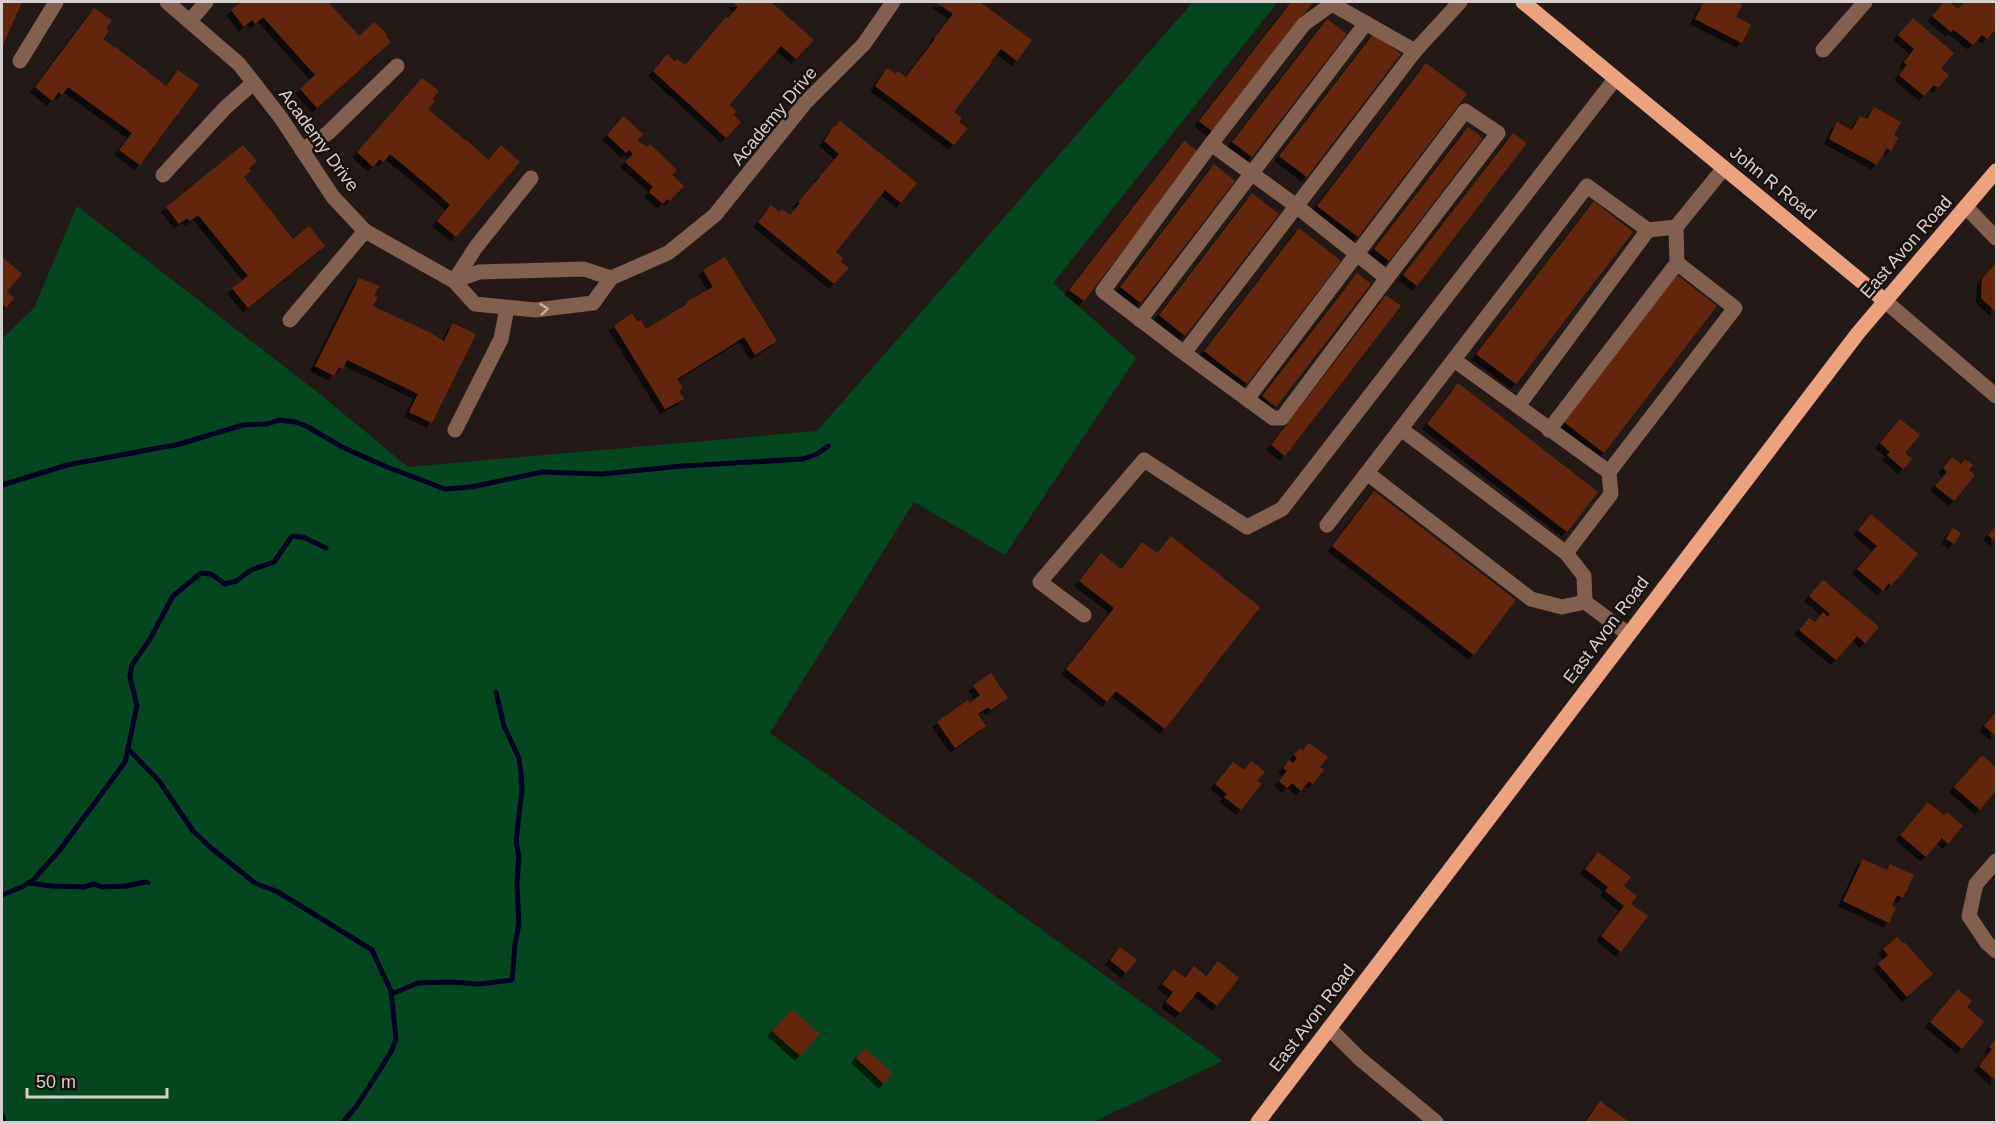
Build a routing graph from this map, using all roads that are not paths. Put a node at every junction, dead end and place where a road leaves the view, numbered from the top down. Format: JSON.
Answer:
{"nodes":[{"id":1,"x":56,"y":2,"type":"edge"},
{"id":2,"x":167,"y":2,"type":"edge"},
{"id":3,"x":206,"y":2,"type":"edge"},
{"id":4,"x":893,"y":2,"type":"edge"},
{"id":5,"x":1460,"y":2,"type":"edge"},
{"id":6,"x":1523,"y":2,"type":"edge"},
{"id":7,"x":1865,"y":2,"type":"edge"},
{"id":8,"x":190,"y":21,"type":"junction"},
{"id":9,"x":1366,"y":23,"type":"junction"},
{"id":10,"x":1823,"y":50,"type":"dead end"},
{"id":11,"x":1414,"y":51,"type":"junction"},
{"id":12,"x":20,"y":61,"type":"dead end"},
{"id":13,"x":397,"y":66,"type":"dead end"},
{"id":14,"x":1615,"y":79,"type":"junction"},
{"id":15,"x":253,"y":82,"type":"junction"},
{"id":16,"x":1211,"y":144,"type":"junction"},
{"id":17,"x":302,"y":150,"type":"junction"},
{"id":18,"x":1724,"y":168,"type":"junction"},
{"id":19,"x":1996,"y":171,"type":"edge"},
{"id":20,"x":1251,"y":173,"type":"junction"},
{"id":21,"x":163,"y":175,"type":"dead end"},
{"id":22,"x":531,"y":178,"type":"dead end"},
{"id":23,"x":1295,"y":205,"type":"junction"},
{"id":24,"x":1966,"y":207,"type":"junction"},
{"id":25,"x":1676,"y":227,"type":"junction"},
{"id":26,"x":1648,"y":230,"type":"junction"},
{"id":27,"x":365,"y":231,"type":"junction"},
{"id":28,"x":1996,"y":238,"type":"edge"},
{"id":29,"x":1356,"y":254,"type":"junction"},
{"id":30,"x":1677,"y":262,"type":"junction"},
{"id":31,"x":611,"y":278,"type":"junction"},
{"id":32,"x":1387,"y":278,"type":"junction"},
{"id":33,"x":454,"y":280,"type":"junction"},
{"id":34,"x":1885,"y":301,"type":"junction"},
{"id":35,"x":507,"y":308,"type":"junction"},
{"id":36,"x":290,"y":320,"type":"dead end"},
{"id":37,"x":1140,"y":320,"type":"junction"},
{"id":38,"x":1184,"y":353,"type":"junction"},
{"id":39,"x":1454,"y":360,"type":"junction"},
{"id":40,"x":1996,"y":396,"type":"edge"},
{"id":41,"x":1247,"y":399,"type":"junction"},
{"id":42,"x":1518,"y":406,"type":"junction"},
{"id":43,"x":1401,"y":429,"type":"junction"},
{"id":44,"x":1549,"y":429,"type":"junction"},
{"id":45,"x":455,"y":430,"type":"dead end"},
{"id":46,"x":1609,"y":472,"type":"junction"},
{"id":47,"x":1367,"y":473,"type":"junction"},
{"id":48,"x":1327,"y":525,"type":"dead end"},
{"id":49,"x":1566,"y":553,"type":"junction"},
{"id":50,"x":1585,"y":603,"type":"junction"},
{"id":51,"x":1084,"y":615,"type":"dead end"},
{"id":52,"x":1628,"y":634,"type":"junction"},
{"id":53,"x":1996,"y":861,"type":"edge"},
{"id":54,"x":1996,"y":951,"type":"edge"},
{"id":55,"x":1329,"y":1028,"type":"junction"},
{"id":56,"x":1258,"y":1122,"type":"edge"},
{"id":57,"x":1436,"y":1122,"type":"edge"}],
"edges":[{"from":1,"to":12,"type":"street"},
{"from":2,"to":8,"type":"street","name":"Academy Drive"},
{"from":3,"to":8,"type":"street"},
{"from":4,"to":31,"type":"street","name":"Academy Drive"},
{"from":5,"to":11,"type":"street"},
{"from":6,"to":14,"type":"main road","name":"John R Road"},
{"from":7,"to":10,"type":"street"},
{"from":8,"to":15,"type":"street","name":"Academy Drive"},
{"from":9,"to":11,"type":"street"},
{"from":9,"to":16,"type":"street"},
{"from":9,"to":20,"type":"street"},
{"from":11,"to":23,"type":"street"},
{"from":13,"to":17,"type":"street"},
{"from":14,"to":18,"type":"main road","name":"John R Road"},
{"from":14,"to":51,"type":"street"},
{"from":15,"to":17,"type":"street","name":"Academy Drive"},
{"from":15,"to":21,"type":"street"},
{"from":16,"to":20,"type":"street"},
{"from":16,"to":37,"type":"street"},
{"from":17,"to":27,"type":"street","name":"Academy Drive"},
{"from":18,"to":25,"type":"street"},
{"from":18,"to":34,"type":"main road","name":"John R Road"},
{"from":19,"to":24,"type":"main road","name":"East Avon Road"},
{"from":20,"to":23,"type":"street"},
{"from":20,"to":37,"type":"street"},
{"from":22,"to":33,"type":"street"},
{"from":23,"to":29,"type":"street"},
{"from":23,"to":38,"type":"street"},
{"from":24,"to":28,"type":"street"},
{"from":24,"to":34,"type":"main road","name":"East Avon Road"},
{"from":25,"to":26,"type":"street"},
{"from":25,"to":30,"type":"street"},
{"from":26,"to":39,"type":"street"},
{"from":26,"to":42,"type":"street"},
{"from":27,"to":33,"type":"street","name":"Academy Drive"},
{"from":27,"to":36,"type":"street"},
{"from":29,"to":32,"type":"street"},
{"from":29,"to":32,"type":"street"},
{"from":29,"to":41,"type":"street"},
{"from":30,"to":44,"type":"street"},
{"from":30,"to":46,"type":"street"},
{"from":31,"to":33,"type":"street"},
{"from":35,"to":31,"type":"street","name":"Academy Drive","one_way":true},
{"from":32,"to":41,"type":"street"},
{"from":33,"to":35,"type":"street","name":"Academy Drive"},
{"from":34,"to":40,"type":"street","name":"John R Road"},
{"from":34,"to":52,"type":"main road","name":"East Avon Road"},
{"from":35,"to":45,"type":"street"},
{"from":37,"to":38,"type":"street"},
{"from":38,"to":41,"type":"street"},
{"from":39,"to":42,"type":"street"},
{"from":39,"to":43,"type":"street"},
{"from":42,"to":44,"type":"street"},
{"from":43,"to":47,"type":"street"},
{"from":43,"to":49,"type":"street"},
{"from":44,"to":46,"type":"street"},
{"from":46,"to":49,"type":"street"},
{"from":47,"to":48,"type":"street"},
{"from":47,"to":50,"type":"street"},
{"from":49,"to":50,"type":"street"},
{"from":50,"to":52,"type":"street"},
{"from":52,"to":55,"type":"main road","name":"East Avon Road"},
{"from":53,"to":54,"type":"street"},
{"from":55,"to":56,"type":"main road","name":"East Avon Road"},
{"from":55,"to":57,"type":"street"}]}
